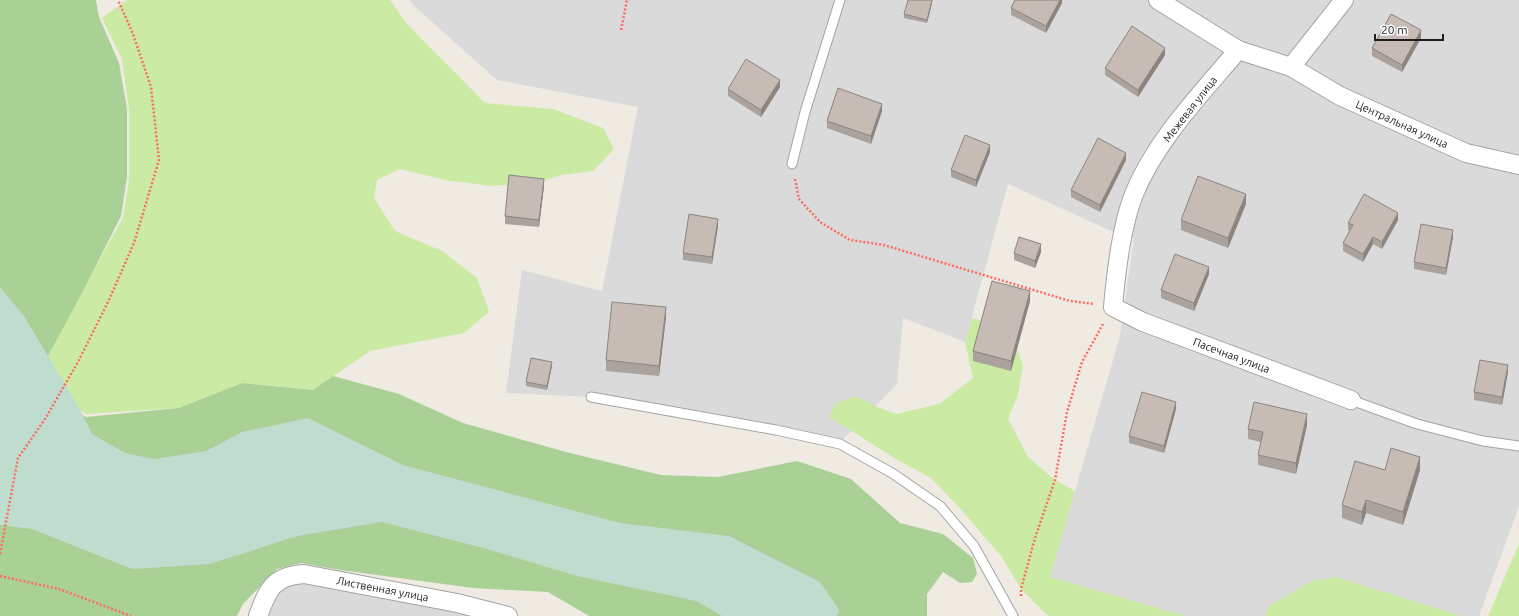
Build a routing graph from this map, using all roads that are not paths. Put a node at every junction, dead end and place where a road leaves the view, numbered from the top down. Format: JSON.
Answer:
{"nodes":[{"id":1,"x":840,"y":0,"type":"edge"},
{"id":2,"x":1158,"y":0,"type":"edge"},
{"id":3,"x":1344,"y":0,"type":"edge"},
{"id":4,"x":1238,"y":50,"type":"junction"},
{"id":5,"x":1291,"y":67,"type":"junction"},
{"id":6,"x":792,"y":164,"type":"road end"},
{"id":7,"x":1519,"y":165,"type":"edge"},
{"id":8,"x":1113,"y":307,"type":"joint"},
{"id":9,"x":590,"y":397,"type":"dead end"},
{"id":10,"x":1352,"y":400,"type":"joint"},
{"id":11,"x":1519,"y":446,"type":"edge"},
{"id":12,"x":258,"y":616,"type":"edge"},
{"id":13,"x":508,"y":616,"type":"edge"},
{"id":14,"x":1013,"y":616,"type":"edge"}],
"edges":[{"from":1,"to":6,"type":"lane"},
{"from":2,"to":4,"type":"street"},
{"from":3,"to":5,"type":"street"},
{"from":4,"to":5,"type":"street"},
{"from":4,"to":8,"type":"street","name":"Межевая улица"},
{"from":5,"to":7,"type":"street","name":"Центральная улица"},
{"from":8,"to":10,"type":"street","name":"Пасечная улица"},
{"from":9,"to":14,"type":"lane"},
{"from":10,"to":11,"type":"lane"},
{"from":12,"to":13,"type":"street","name":"Лиственная улица"}]}
